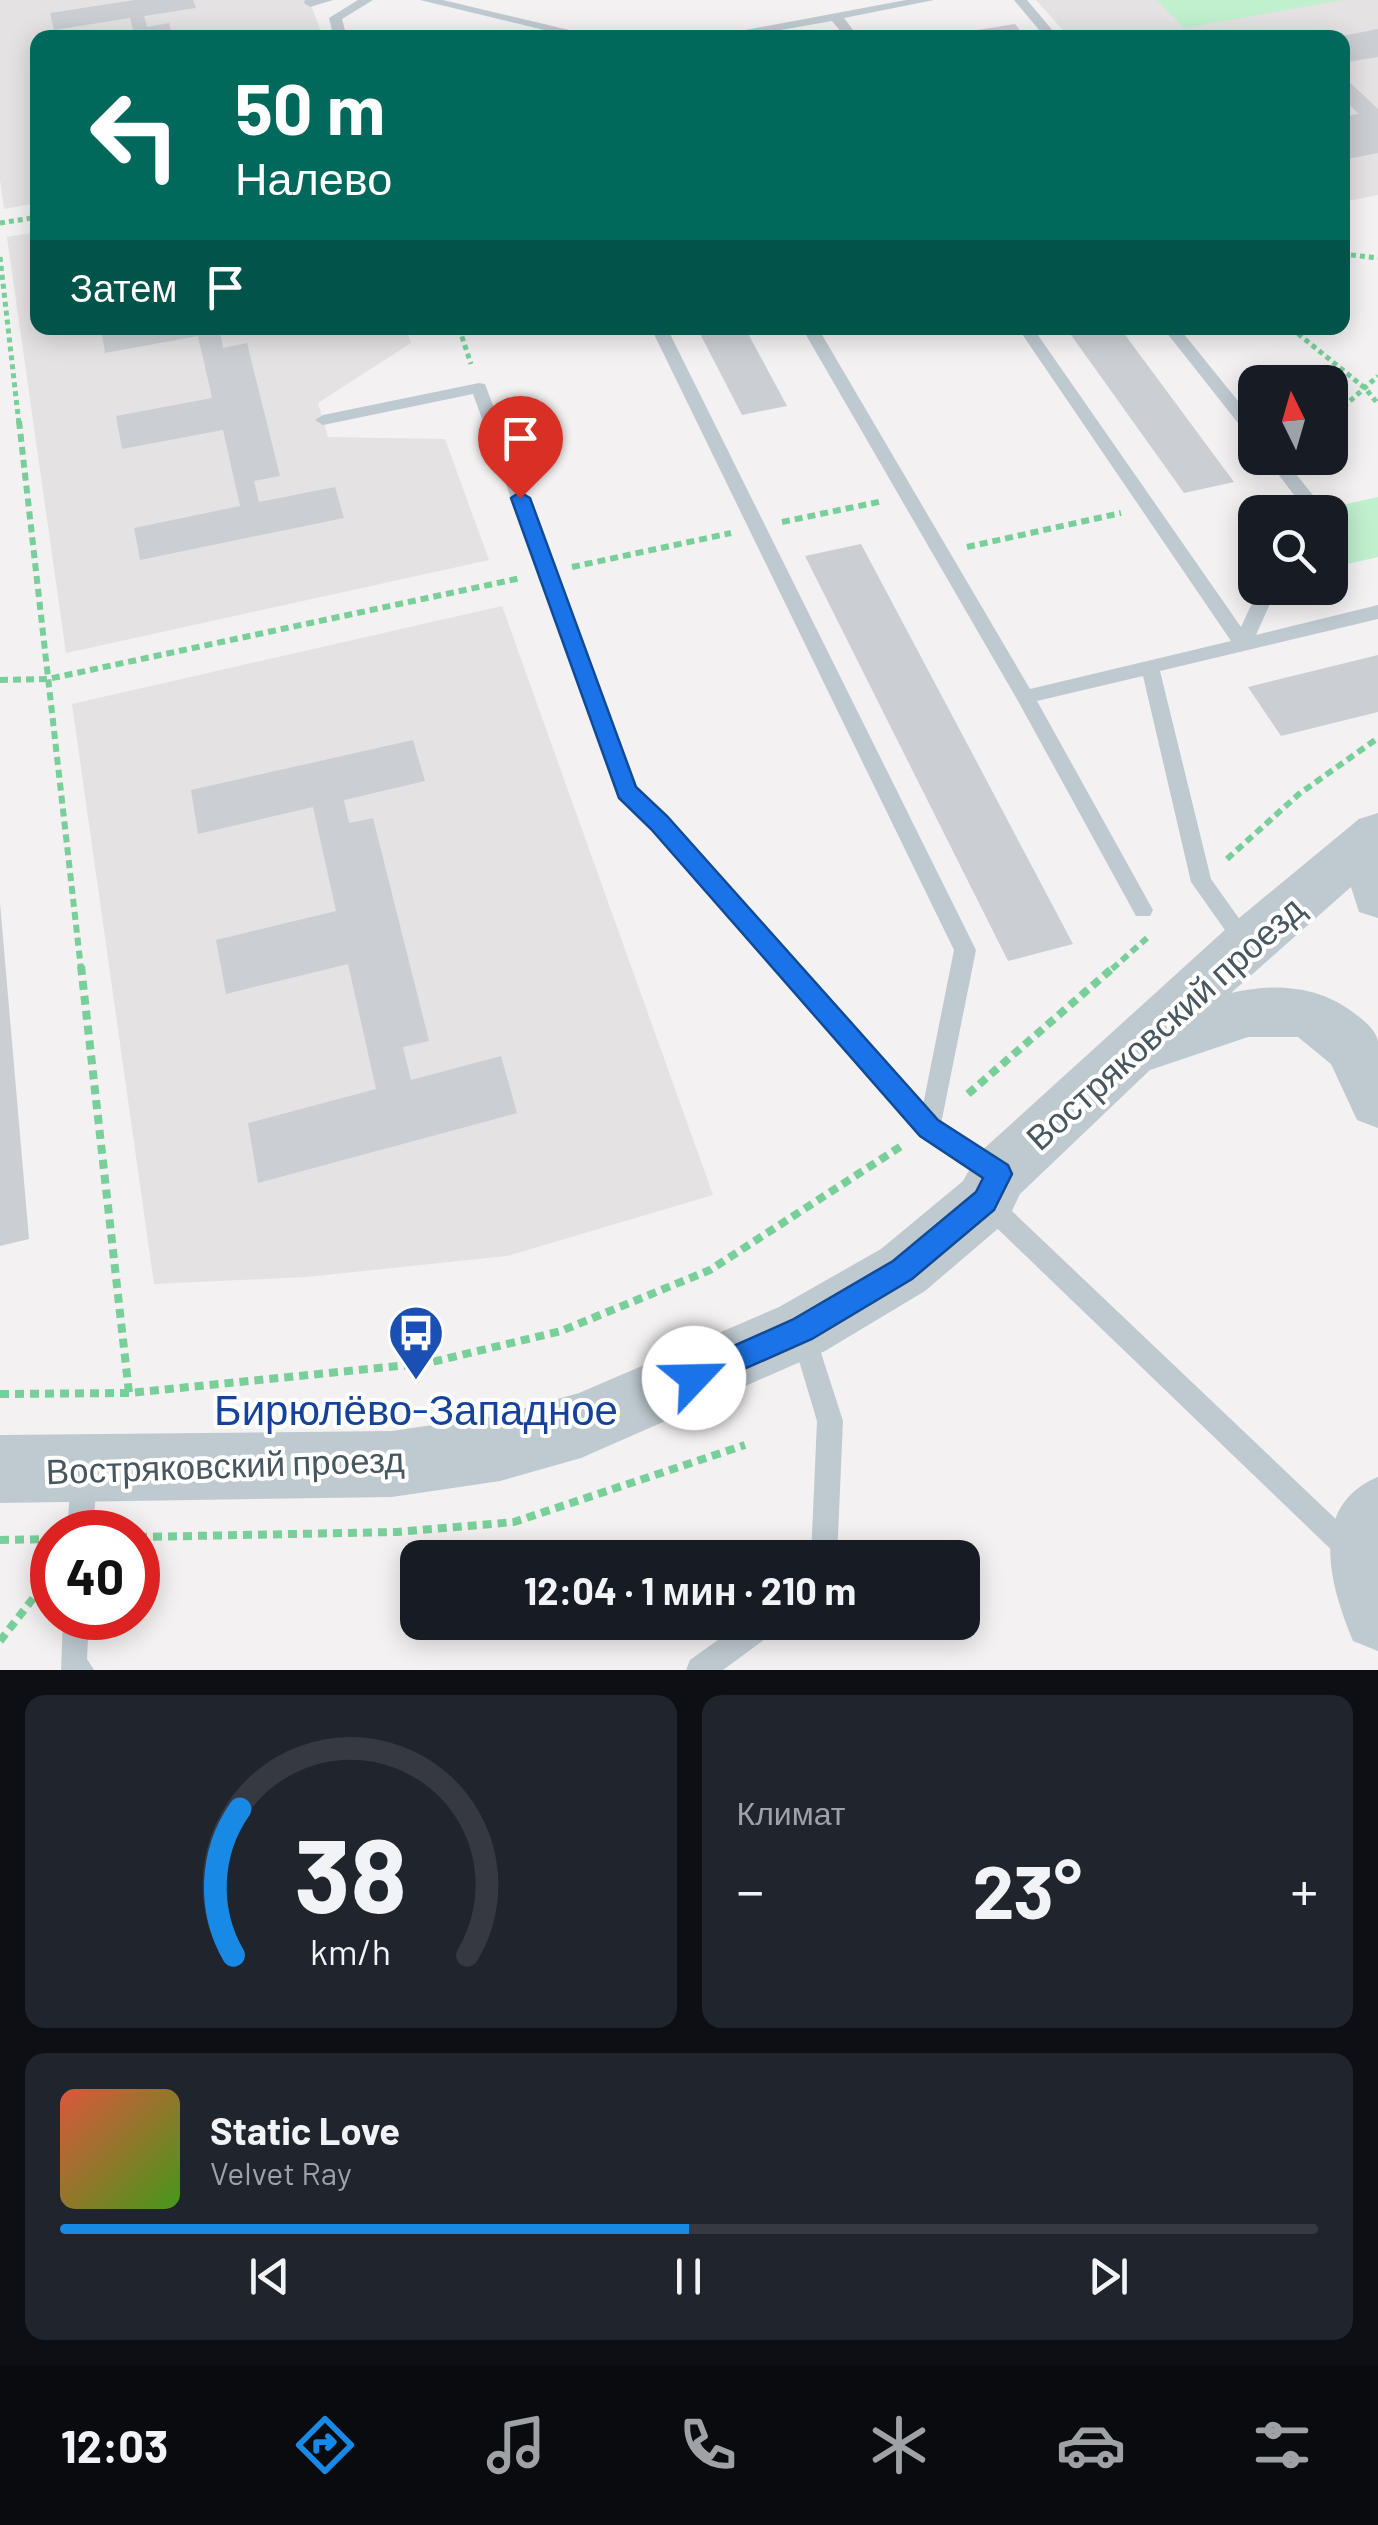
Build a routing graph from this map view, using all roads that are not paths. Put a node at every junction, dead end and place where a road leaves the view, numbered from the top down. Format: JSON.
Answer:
{"nodes":[{"id":1,"x":326,"y":0,"type":"edge"},
{"id":2,"x":367,"y":0,"type":"edge"},
{"id":3,"x":928,"y":0,"type":"edge"},
{"id":4,"x":1020,"y":0,"type":"edge"},
{"id":5,"x":438,"y":1,"type":"edge"},
{"id":6,"x":310,"y":3,"type":"dead end"},
{"id":7,"x":835,"y":16,"type":"junction"},
{"id":8,"x":339,"y":30,"type":"edge"},
{"id":9,"x":563,"y":30,"type":"edge"},
{"id":10,"x":755,"y":30,"type":"edge"},
{"id":11,"x":846,"y":30,"type":"edge"},
{"id":12,"x":1046,"y":30,"type":"edge"},
{"id":13,"x":661,"y":335,"type":"edge"},
{"id":14,"x":814,"y":335,"type":"edge"},
{"id":15,"x":1030,"y":335,"type":"edge"},
{"id":16,"x":1176,"y":335,"type":"edge"},
{"id":17,"x":1238,"y":412,"type":"edge"},
{"id":18,"x":323,"y":420,"type":"dead end"},
{"id":19,"x":1288,"y":475,"type":"edge"},
{"id":20,"x":1304,"y":495,"type":"edge"},
{"id":21,"x":1260,"y":605,"type":"edge"},
{"id":22,"x":1378,"y":612,"type":"edge"},
{"id":23,"x":1243,"y":644,"type":"junction"},
{"id":24,"x":1150,"y":668,"type":"junction"},
{"id":25,"x":1025,"y":697,"type":"junction"},
{"id":26,"x":1371,"y":868,"type":"edge"},
{"id":27,"x":1143,"y":910,"type":"dead end"},
{"id":28,"x":1246,"y":944,"type":"junction"},
{"id":29,"x":1130,"y":1053,"type":"junction"},
{"id":30,"x":1378,"y":1102,"type":"edge"},
{"id":31,"x":929,"y":1128,"type":"junction"},
{"id":32,"x":992,"y":1187,"type":"junction"},
{"id":33,"x":802,"y":1330,"type":"junction"},
{"id":34,"x":0,"y":1469,"type":"edge"},
{"id":35,"x":83,"y":1501,"type":"edge"},
{"id":36,"x":825,"y":1540,"type":"edge"},
{"id":37,"x":1373,"y":1563,"type":"edge"},
{"id":38,"x":75,"y":1640,"type":"edge"},
{"id":39,"x":742,"y":1640,"type":"edge"},
{"id":40,"x":80,"y":1670,"type":"edge"},
{"id":41,"x":700,"y":1670,"type":"edge"}],
"edges":[{"from":1,"to":6,"type":"lane"},
{"from":2,"to":8,"type":"lane"},
{"from":3,"to":7,"type":"lane"},
{"from":4,"to":12,"type":"lane"},
{"from":5,"to":9,"type":"lane"},
{"from":7,"to":10,"type":"lane"},
{"from":7,"to":11,"type":"lane"},
{"from":13,"to":31,"type":"lane"},
{"from":14,"to":25,"type":"lane"},
{"from":15,"to":23,"type":"lane"},
{"from":16,"to":17,"type":"lane"},
{"from":18,"to":31,"type":"lane"},
{"from":19,"to":20,"type":"lane"},
{"from":21,"to":23,"type":"lane"},
{"from":22,"to":23,"type":"lane"},
{"from":23,"to":24,"type":"lane"},
{"from":24,"to":25,"type":"lane"},
{"from":24,"to":28,"type":"lane"},
{"from":25,"to":27,"type":"lane"},
{"from":26,"to":28,"type":"street","name":"Востряковский проезд"},
{"from":28,"to":29,"type":"street","name":"Востряковский проезд"},
{"from":29,"to":30,"type":"street"},
{"from":29,"to":32,"type":"street","name":"Востряковский проезд"},
{"from":31,"to":32,"type":"lane"},
{"from":32,"to":33,"type":"street","name":"Востряковский проезд"},
{"from":32,"to":37,"type":"lane"},
{"from":33,"to":35,"type":"street","name":"Востряковский проезд"},
{"from":33,"to":36,"type":"lane"},
{"from":34,"to":35,"type":"street","name":"Востряковский проезд"},
{"from":38,"to":40,"type":"lane"},
{"from":39,"to":41,"type":"lane"}]}
